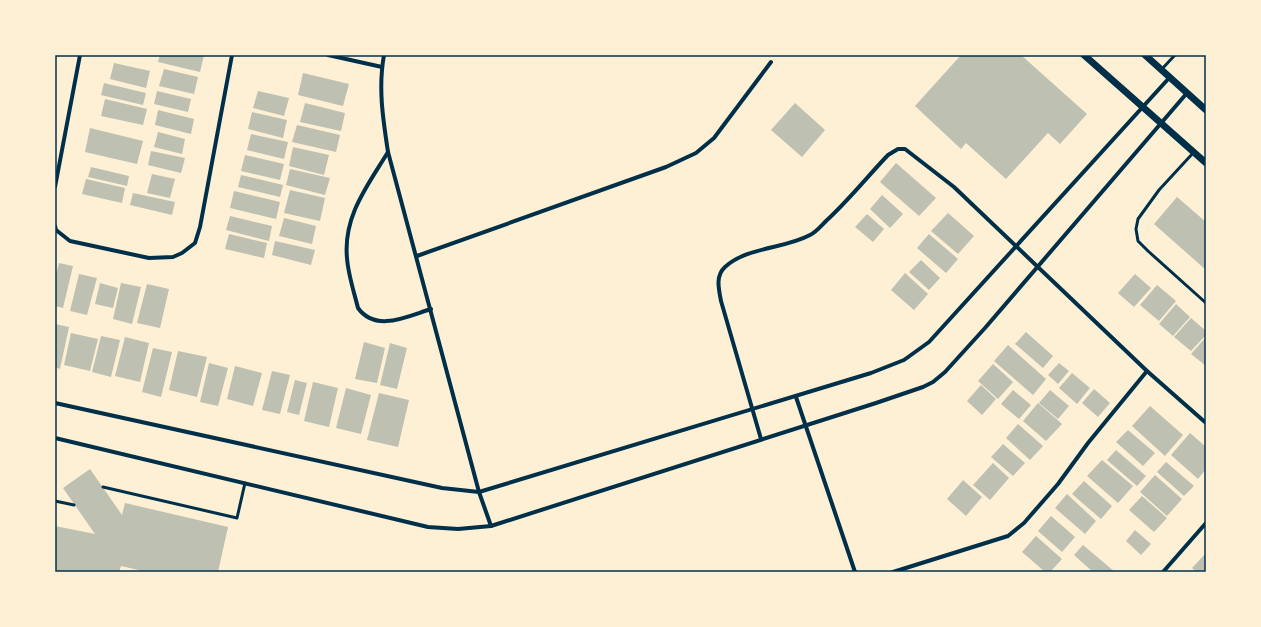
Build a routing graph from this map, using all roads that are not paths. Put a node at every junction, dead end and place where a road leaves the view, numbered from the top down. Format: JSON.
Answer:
{"nodes":[{"id":1,"x":80,"y":55,"type":"edge"},
{"id":2,"x":232,"y":55,"type":"edge"},
{"id":3,"x":328,"y":55,"type":"edge"},
{"id":4,"x":384,"y":55,"type":"edge"},
{"id":5,"x":1084,"y":55,"type":"edge"},
{"id":6,"x":1145,"y":55,"type":"edge"},
{"id":7,"x":1175,"y":55,"type":"edge"},
{"id":8,"x":771,"y":62,"type":"dead end"},
{"id":9,"x":382,"y":67,"type":"junction"},
{"id":10,"x":1162,"y":70,"type":"junction"},
{"id":11,"x":1170,"y":77,"type":"junction"},
{"id":12,"x":1187,"y":93,"type":"junction"},
{"id":13,"x":1142,"y":108,"type":"junction"},
{"id":14,"x":1206,"y":110,"type":"edge"},
{"id":15,"x":1161,"y":124,"type":"junction"},
{"id":16,"x":388,"y":152,"type":"junction"},
{"id":17,"x":1194,"y":152,"type":"junction"},
{"id":18,"x":1206,"y":163,"type":"edge"},
{"id":19,"x":55,"y":187,"type":"edge"},
{"id":20,"x":55,"y":226,"type":"edge"},
{"id":21,"x":1016,"y":247,"type":"junction"},
{"id":22,"x":417,"y":256,"type":"junction"},
{"id":23,"x":1038,"y":267,"type":"junction"},
{"id":24,"x":1206,"y":303,"type":"edge"},
{"id":25,"x":431,"y":309,"type":"junction"},
{"id":26,"x":1147,"y":371,"type":"junction"},
{"id":27,"x":796,"y":397,"type":"junction"},
{"id":28,"x":55,"y":403,"type":"edge"},
{"id":29,"x":752,"y":410,"type":"junction"},
{"id":30,"x":1206,"y":423,"type":"edge"},
{"id":31,"x":807,"y":424,"type":"junction"},
{"id":32,"x":55,"y":438,"type":"edge"},
{"id":33,"x":761,"y":439,"type":"junction"},
{"id":34,"x":246,"y":483,"type":"junction"},
{"id":35,"x":103,"y":487,"type":"dead end"},
{"id":36,"x":479,"y":492,"type":"junction"},
{"id":37,"x":55,"y":501,"type":"edge"},
{"id":38,"x":74,"y":505,"type":"dead end"},
{"id":39,"x":1206,"y":523,"type":"edge"},
{"id":40,"x":491,"y":526,"type":"junction"},
{"id":41,"x":855,"y":572,"type":"edge"},
{"id":42,"x":893,"y":572,"type":"edge"},
{"id":43,"x":1163,"y":572,"type":"edge"}],
"edges":[{"from":1,"to":19,"type":"street"},
{"from":2,"to":20,"type":"street"},
{"from":3,"to":9,"type":"street"},
{"from":4,"to":9,"type":"street"},
{"from":5,"to":13,"type":"street"},
{"from":6,"to":10,"type":"street"},
{"from":7,"to":10,"type":"lane"},
{"from":8,"to":22,"type":"street"},
{"from":9,"to":16,"type":"street"},
{"from":10,"to":11,"type":"street"},
{"from":11,"to":12,"type":"street"},
{"from":11,"to":13,"type":"street"},
{"from":12,"to":14,"type":"street"},
{"from":12,"to":15,"type":"street"},
{"from":13,"to":15,"type":"street"},
{"from":13,"to":21,"type":"street"},
{"from":15,"to":17,"type":"street"},
{"from":15,"to":23,"type":"street"},
{"from":16,"to":22,"type":"street"},
{"from":16,"to":25,"type":"street"},
{"from":17,"to":18,"type":"street"},
{"from":17,"to":24,"type":"lane"},
{"from":21,"to":23,"type":"street"},
{"from":21,"to":27,"type":"street"},
{"from":21,"to":29,"type":"street"},
{"from":22,"to":25,"type":"street"},
{"from":23,"to":26,"type":"street"},
{"from":23,"to":31,"type":"street"},
{"from":25,"to":36,"type":"street"},
{"from":26,"to":30,"type":"street"},
{"from":26,"to":42,"type":"street"},
{"from":27,"to":29,"type":"street"},
{"from":27,"to":31,"type":"street"},
{"from":28,"to":36,"type":"street"},
{"from":29,"to":33,"type":"street"},
{"from":29,"to":36,"type":"street"},
{"from":31,"to":33,"type":"street"},
{"from":31,"to":41,"type":"street"},
{"from":32,"to":34,"type":"street"},
{"from":33,"to":40,"type":"street"},
{"from":34,"to":35,"type":"lane"},
{"from":34,"to":40,"type":"street"},
{"from":36,"to":40,"type":"street"},
{"from":37,"to":38,"type":"lane"},
{"from":39,"to":43,"type":"street"}]}
